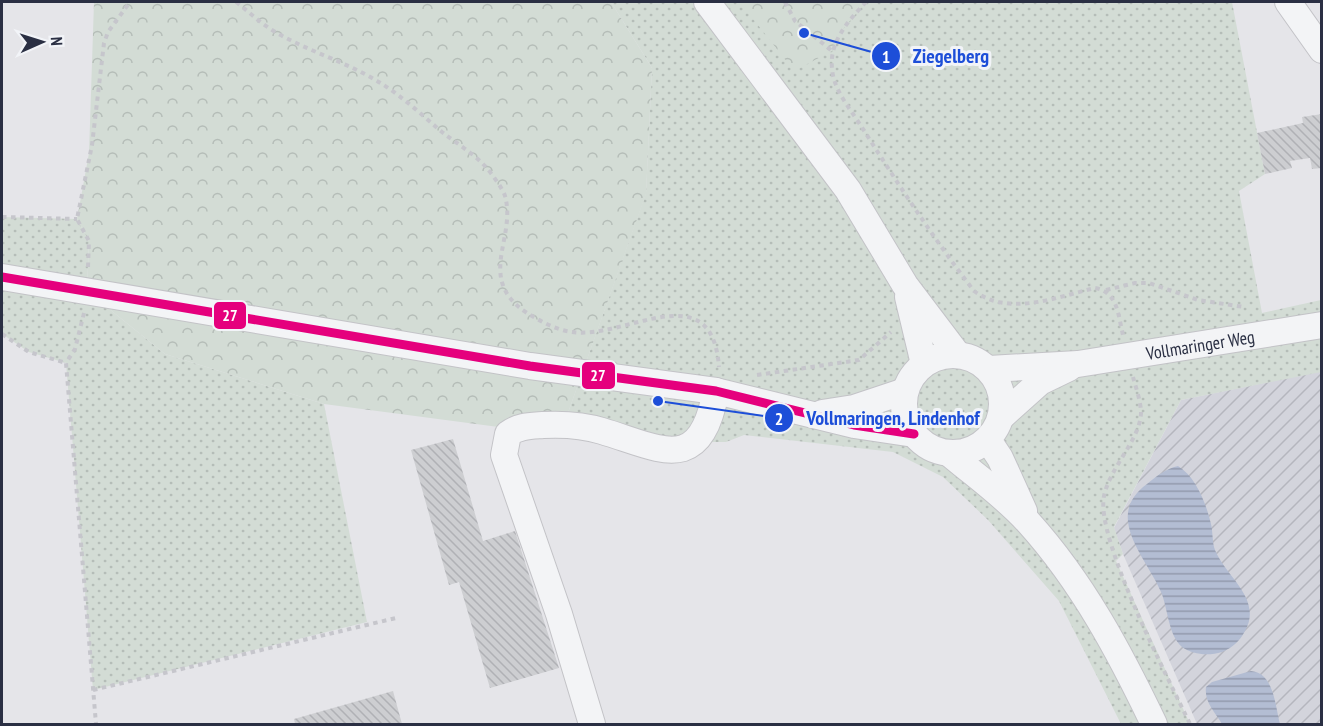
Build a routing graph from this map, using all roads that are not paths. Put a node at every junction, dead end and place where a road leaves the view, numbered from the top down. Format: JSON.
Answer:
{"nodes":[{"id":1,"x":707,"y":2,"type":"edge"},
{"id":2,"x":1288,"y":2,"type":"edge"},
{"id":3,"x":1322,"y":50,"type":"edge"},
{"id":4,"x":2,"y":277,"type":"edge"},
{"id":5,"x":905,"y":285,"type":"junction"},
{"id":6,"x":1322,"y":325,"type":"edge"},
{"id":7,"x":958,"y":355,"type":"junction"},
{"id":8,"x":924,"y":364,"type":"junction"},
{"id":9,"x":1078,"y":364,"type":"junction"},
{"id":10,"x":989,"y":369,"type":"junction"},
{"id":11,"x":716,"y":391,"type":"junction"},
{"id":12,"x":905,"y":391,"type":"junction"},
{"id":13,"x":816,"y":414,"type":"junction"},
{"id":14,"x":1001,"y":417,"type":"junction"},
{"id":15,"x":914,"y":434,"type":"junction"},
{"id":16,"x":988,"y":440,"type":"junction"},
{"id":17,"x":950,"y":454,"type":"junction"},
{"id":18,"x":1029,"y":523,"type":"junction"},
{"id":19,"x":592,"y":724,"type":"edge"},
{"id":20,"x":1154,"y":724,"type":"edge"}],
"edges":[{"from":1,"to":5,"type":"street"},
{"from":2,"to":3,"type":"street"},
{"from":4,"to":11,"type":"street"},
{"from":5,"to":7,"type":"street"},
{"from":5,"to":8,"type":"street"},
{"from":6,"to":9,"type":"street","name":"Vollmaringer Weg"},
{"from":7,"to":8,"type":"street"},
{"from":7,"to":10,"type":"street"},
{"from":8,"to":12,"type":"street"},
{"from":9,"to":10,"type":"street","name":"Vollmaringer Weg"},
{"from":9,"to":14,"type":"street","name":"Vollmaringer Weg"},
{"from":10,"to":14,"type":"street"},
{"from":11,"to":13,"type":"street"},
{"from":11,"to":19,"type":"street"},
{"from":12,"to":13,"type":"street"},
{"from":12,"to":15,"type":"street"},
{"from":13,"to":15,"type":"street"},
{"from":14,"to":16,"type":"street"},
{"from":15,"to":17,"type":"street"},
{"from":16,"to":17,"type":"street"},
{"from":16,"to":18,"type":"street"},
{"from":17,"to":18,"type":"street"},
{"from":18,"to":20,"type":"street"}]}
